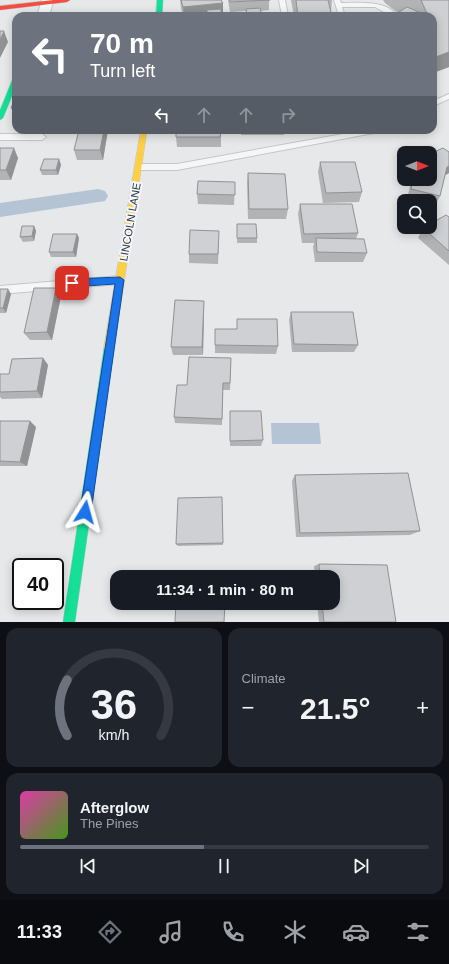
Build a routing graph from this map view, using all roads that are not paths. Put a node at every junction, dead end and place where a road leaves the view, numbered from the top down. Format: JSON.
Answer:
{"nodes":[{"id":1,"x":67,"y":0,"type":"edge"},
{"id":2,"x":160,"y":0,"type":"edge"},
{"id":3,"x":282,"y":0,"type":"edge"},
{"id":4,"x":47,"y":2,"type":"junction"},
{"id":5,"x":338,"y":3,"type":"edge"},
{"id":6,"x":0,"y":8,"type":"edge"},
{"id":7,"x":44,"y":12,"type":"edge"},
{"id":8,"x":159,"y":12,"type":"edge"},
{"id":9,"x":284,"y":12,"type":"edge"},
{"id":10,"x":387,"y":12,"type":"edge"},
{"id":11,"x":12,"y":88,"type":"edge"},
{"id":12,"x":449,"y":96,"type":"edge"},
{"id":13,"x":437,"y":102,"type":"edge"},
{"id":14,"x":0,"y":118,"type":"edge"},
{"id":15,"x":143,"y":134,"type":"edge"},
{"id":16,"x":354,"y":134,"type":"edge"},
{"id":17,"x":0,"y":137,"type":"edge"},
{"id":18,"x":42,"y":137,"type":"dead end"},
{"id":19,"x":139,"y":167,"type":"junction"},
{"id":20,"x":120,"y":280,"type":"junction"},
{"id":21,"x":0,"y":290,"type":"edge"},
{"id":22,"x":69,"y":622,"type":"edge"}],
"edges":[{"from":1,"to":4,"type":"street"},
{"from":2,"to":8,"type":"street"},
{"from":3,"to":9,"type":"lane"},
{"from":4,"to":6,"type":"street"},
{"from":4,"to":7,"type":"street"},
{"from":5,"to":10,"type":"lane"},
{"from":11,"to":14,"type":"street"},
{"from":12,"to":13,"type":"lane"},
{"from":15,"to":19,"type":"street","name":"LINCOLN LANE"},
{"from":16,"to":19,"type":"lane"},
{"from":17,"to":18,"type":"lane"},
{"from":19,"to":20,"type":"street","name":"LINCOLN LANE"},
{"from":20,"to":21,"type":"lane"},
{"from":20,"to":22,"type":"street","name":"LINCOLN LANE"}]}
